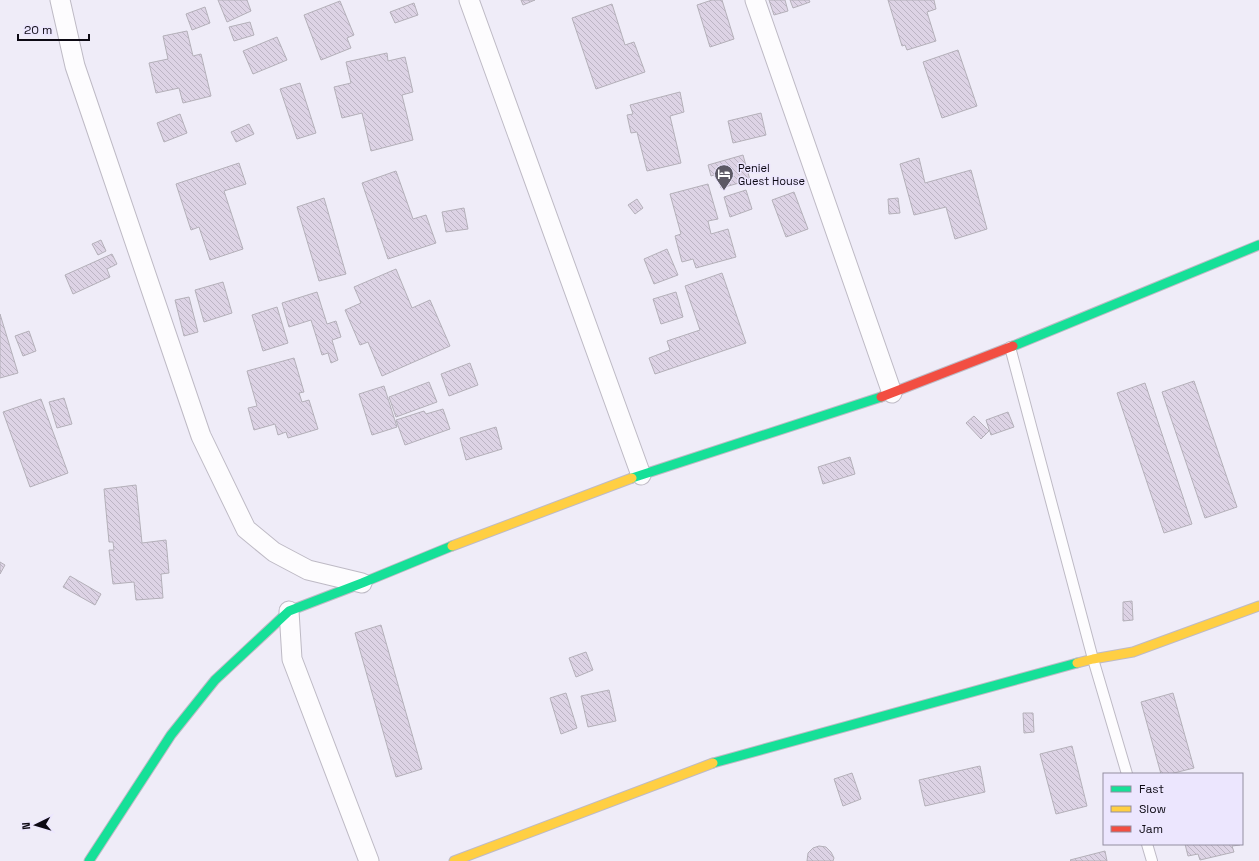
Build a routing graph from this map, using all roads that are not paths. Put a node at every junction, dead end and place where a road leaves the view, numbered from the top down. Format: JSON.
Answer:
{"nodes":[{"id":1,"x":60,"y":0,"type":"edge"},
{"id":2,"x":468,"y":0,"type":"edge"},
{"id":3,"x":755,"y":0,"type":"edge"},
{"id":4,"x":1259,"y":245,"type":"edge"},
{"id":5,"x":1010,"y":347,"type":"junction"},
{"id":6,"x":892,"y":393,"type":"junction"},
{"id":7,"x":641,"y":475,"type":"junction"},
{"id":8,"x":362,"y":583,"type":"junction"},
{"id":9,"x":1259,"y":606,"type":"edge"},
{"id":10,"x":289,"y":611,"type":"junction"},
{"id":11,"x":1093,"y":659,"type":"junction"},
{"id":12,"x":1127,"y":773,"type":"edge"},
{"id":13,"x":1147,"y":845,"type":"edge"},
{"id":14,"x":88,"y":861,"type":"edge"},
{"id":15,"x":369,"y":861,"type":"edge"},
{"id":16,"x":454,"y":861,"type":"edge"},
{"id":17,"x":1152,"y":861,"type":"edge"}],
"edges":[{"from":1,"to":8,"type":"street"},
{"from":2,"to":7,"type":"street"},
{"from":3,"to":6,"type":"street"},
{"from":4,"to":5,"type":"street"},
{"from":5,"to":6,"type":"street"},
{"from":5,"to":11,"type":"lane"},
{"from":6,"to":7,"type":"street"},
{"from":7,"to":8,"type":"street"},
{"from":8,"to":10,"type":"street"},
{"from":9,"to":11,"type":"street"},
{"from":10,"to":14,"type":"street"},
{"from":10,"to":15,"type":"street"},
{"from":11,"to":12,"type":"lane"},
{"from":11,"to":16,"type":"street"},
{"from":13,"to":17,"type":"lane"}]}
